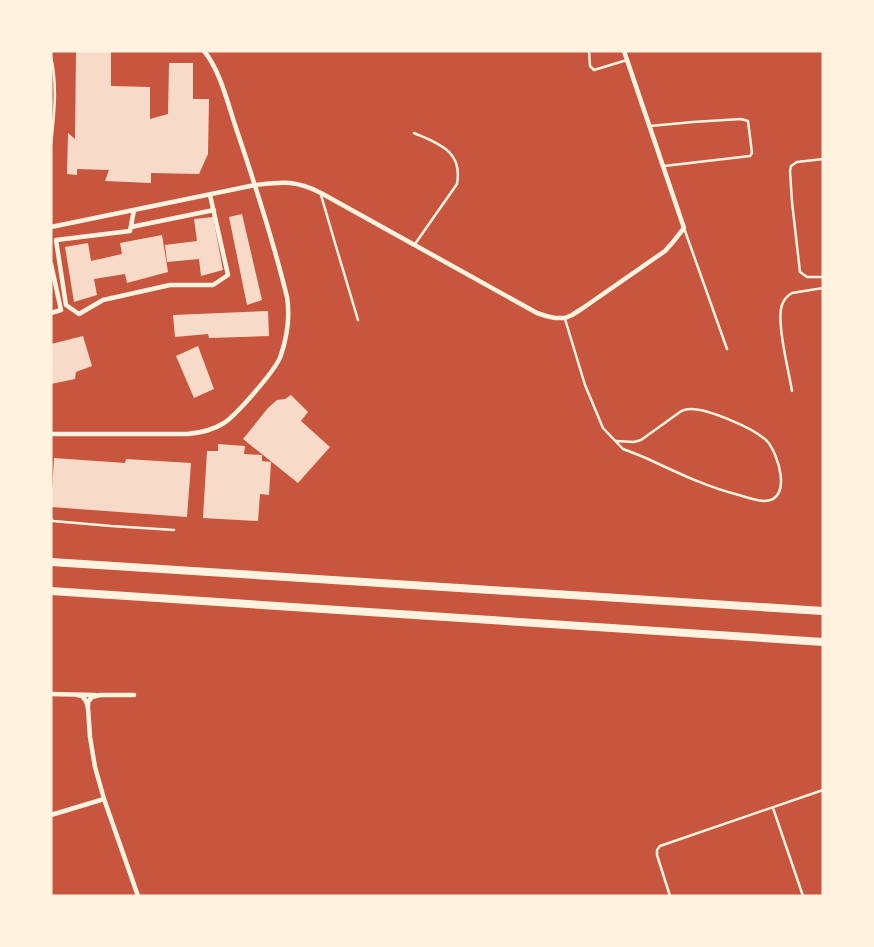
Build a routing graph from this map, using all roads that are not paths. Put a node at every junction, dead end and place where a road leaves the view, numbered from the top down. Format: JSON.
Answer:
{"nodes":[{"id":1,"x":204,"y":51,"type":"edge"},
{"id":2,"x":589,"y":51,"type":"edge"},
{"id":3,"x":624,"y":51,"type":"edge"},
{"id":4,"x":51,"y":57,"type":"edge"},
{"id":5,"x":627,"y":60,"type":"junction"},
{"id":6,"x":650,"y":126,"type":"junction"},
{"id":7,"x":414,"y":133,"type":"dead end"},
{"id":8,"x":51,"y":145,"type":"edge"},
{"id":9,"x":823,"y":159,"type":"edge"},
{"id":10,"x":664,"y":166,"type":"junction"},
{"id":11,"x":255,"y":185,"type":"junction"},
{"id":12,"x":321,"y":193,"type":"junction"},
{"id":13,"x":210,"y":195,"type":"junction"},
{"id":14,"x":134,"y":210,"type":"junction"},
{"id":15,"x":214,"y":210,"type":"junction"},
{"id":16,"x":51,"y":227,"type":"edge"},
{"id":17,"x":131,"y":227,"type":"junction"},
{"id":18,"x":684,"y":228,"type":"junction"},
{"id":19,"x":414,"y":245,"type":"junction"},
{"id":20,"x":51,"y":264,"type":"edge"},
{"id":21,"x":823,"y":277,"type":"edge"},
{"id":22,"x":823,"y":288,"type":"edge"},
{"id":23,"x":51,"y":313,"type":"edge"},
{"id":24,"x":564,"y":318,"type":"junction"},
{"id":25,"x":358,"y":320,"type":"dead end"},
{"id":26,"x":727,"y":349,"type":"dead end"},
{"id":27,"x":792,"y":392,"type":"dead end"},
{"id":28,"x":51,"y":434,"type":"edge"},
{"id":29,"x":616,"y":441,"type":"junction"},
{"id":30,"x":51,"y":519,"type":"edge"},
{"id":31,"x":174,"y":530,"type":"dead end"},
{"id":32,"x":51,"y":562,"type":"edge"},
{"id":33,"x":51,"y":591,"type":"edge"},
{"id":34,"x":51,"y":595,"type":"edge"},
{"id":35,"x":158,"y":598,"type":"junction"},
{"id":36,"x":823,"y":611,"type":"edge"},
{"id":37,"x":823,"y":642,"type":"edge"},
{"id":38,"x":51,"y":694,"type":"edge"},
{"id":39,"x":77,"y":695,"type":"junction"},
{"id":40,"x":100,"y":695,"type":"junction"},
{"id":41,"x":134,"y":695,"type":"dead end"},
{"id":42,"x":88,"y":708,"type":"junction"},
{"id":43,"x":823,"y":790,"type":"edge"},
{"id":44,"x":104,"y":799,"type":"junction"},
{"id":45,"x":773,"y":808,"type":"junction"},
{"id":46,"x":51,"y":815,"type":"edge"},
{"id":47,"x":138,"y":896,"type":"edge"},
{"id":48,"x":670,"y":896,"type":"edge"},
{"id":49,"x":803,"y":896,"type":"edge"}],
"edges":[{"from":1,"to":11,"type":"street"},
{"from":2,"to":5,"type":"lane"},
{"from":3,"to":5,"type":"street"},
{"from":4,"to":8,"type":"lane"},
{"from":5,"to":6,"type":"street"},
{"from":6,"to":10,"type":"street"},
{"from":6,"to":10,"type":"lane"},
{"from":7,"to":19,"type":"lane"},
{"from":9,"to":21,"type":"lane"},
{"from":10,"to":18,"type":"street"},
{"from":11,"to":12,"type":"street"},
{"from":11,"to":13,"type":"street"},
{"from":11,"to":28,"type":"street"},
{"from":12,"to":19,"type":"street"},
{"from":12,"to":25,"type":"lane"},
{"from":13,"to":14,"type":"street"},
{"from":13,"to":15,"type":"street"},
{"from":14,"to":16,"type":"street"},
{"from":14,"to":17,"type":"street"},
{"from":15,"to":17,"type":"street"},
{"from":15,"to":17,"type":"street"},
{"from":18,"to":24,"type":"street"},
{"from":18,"to":26,"type":"lane"},
{"from":19,"to":24,"type":"street"},
{"from":20,"to":23,"type":"street"},
{"from":22,"to":27,"type":"lane"},
{"from":24,"to":29,"type":"lane"},
{"from":29,"to":29,"type":"lane"},
{"from":30,"to":31,"type":"lane"},
{"from":32,"to":36,"type":"highway"},
{"from":33,"to":35,"type":"highway"},
{"from":34,"to":35,"type":"highway"},
{"from":35,"to":37,"type":"highway"},
{"from":38,"to":39,"type":"street"},
{"from":39,"to":40,"type":"street"},
{"from":39,"to":42,"type":"street"},
{"from":40,"to":41,"type":"street"},
{"from":40,"to":42,"type":"street"},
{"from":42,"to":44,"type":"street"},
{"from":43,"to":45,"type":"lane"},
{"from":44,"to":46,"type":"street"},
{"from":44,"to":47,"type":"street"},
{"from":45,"to":48,"type":"lane"},
{"from":45,"to":49,"type":"lane"}]}
